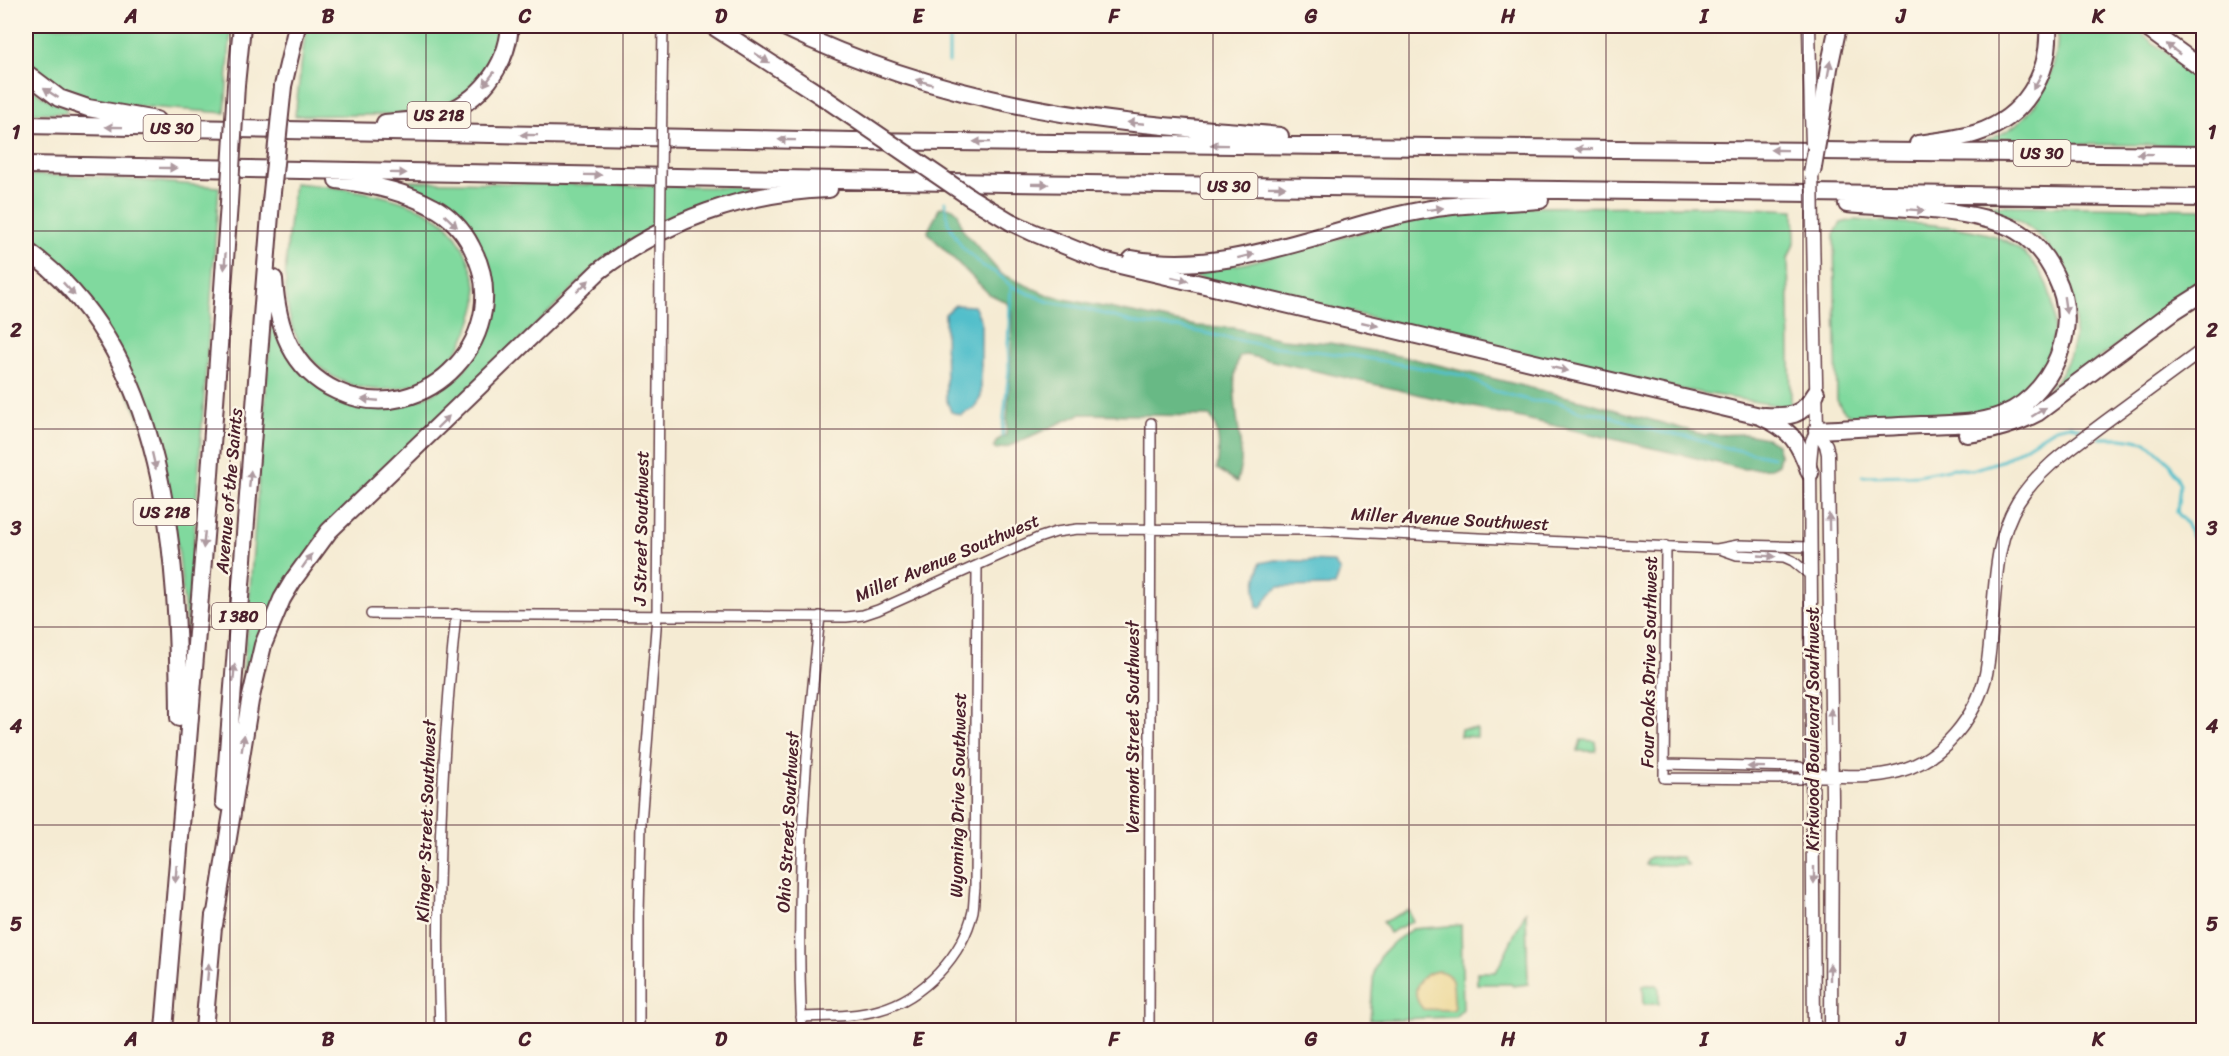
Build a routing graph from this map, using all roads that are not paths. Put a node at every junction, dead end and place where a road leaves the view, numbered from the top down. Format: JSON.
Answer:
{"nodes":[{"id":1,"x":237,"y":26,"type":"edge"},
{"id":2,"x":242,"y":26,"type":"edge"},
{"id":3,"x":287,"y":26,"type":"edge"},
{"id":4,"x":297,"y":26,"type":"edge"},
{"id":5,"x":510,"y":26,"type":"edge"},
{"id":6,"x":663,"y":26,"type":"edge"},
{"id":7,"x":713,"y":26,"type":"edge"},
{"id":8,"x":782,"y":26,"type":"edge"},
{"id":9,"x":1809,"y":26,"type":"edge"},
{"id":10,"x":1838,"y":26,"type":"edge"},
{"id":11,"x":2048,"y":26,"type":"edge"},
{"id":12,"x":2144,"y":26,"type":"edge"},
{"id":13,"x":2204,"y":70,"type":"edge"},
{"id":14,"x":26,"y":73,"type":"edge"},
{"id":15,"x":236,"y":85,"type":"junction"},
{"id":16,"x":283,"y":86,"type":"junction"},
{"id":17,"x":1817,"y":114,"type":"junction"},
{"id":18,"x":26,"y":125,"type":"edge"},
{"id":19,"x":210,"y":129,"type":"junction"},
{"id":20,"x":319,"y":131,"type":"junction"},
{"id":21,"x":1383,"y":147,"type":"junction"},
{"id":22,"x":1880,"y":151,"type":"junction"},
{"id":23,"x":2204,"y":155,"type":"edge"},
{"id":24,"x":26,"y":165,"type":"edge"},
{"id":25,"x":255,"y":170,"type":"junction"},
{"id":26,"x":1812,"y":173,"type":"joint"},
{"id":27,"x":1006,"y":183,"type":"junction"},
{"id":28,"x":1644,"y":192,"type":"junction"},
{"id":29,"x":1712,"y":192,"type":"junction"},
{"id":30,"x":2204,"y":198,"type":"edge"},
{"id":31,"x":270,"y":228,"type":"junction"},
{"id":32,"x":26,"y":250,"type":"edge"},
{"id":33,"x":1084,"y":252,"type":"junction"},
{"id":34,"x":2204,"y":292,"type":"edge"},
{"id":35,"x":2204,"y":349,"type":"edge"},
{"id":36,"x":1816,"y":393,"type":"junction"},
{"id":37,"x":1760,"y":416,"type":"junction"},
{"id":38,"x":1151,"y":423,"type":"dead end"},
{"id":39,"x":1817,"y":430,"type":"junction"},
{"id":40,"x":1810,"y":473,"type":"junction"},
{"id":41,"x":1150,"y":529,"type":"junction"},
{"id":42,"x":1666,"y":546,"type":"junction"},
{"id":43,"x":1810,"y":548,"type":"junction"},
{"id":44,"x":1717,"y":549,"type":"junction"},
{"id":45,"x":977,"y":567,"type":"junction"},
{"id":46,"x":1810,"y":576,"type":"junction"},
{"id":47,"x":1830,"y":591,"type":"junction"},
{"id":48,"x":371,"y":614,"type":"dead end"},
{"id":49,"x":456,"y":614,"type":"junction"},
{"id":50,"x":657,"y":615,"type":"junction"},
{"id":51,"x":820,"y":616,"type":"junction"},
{"id":52,"x":1664,"y":764,"type":"junction"},
{"id":53,"x":1813,"y":775,"type":"junction"},
{"id":54,"x":1832,"y":775,"type":"junction"},
{"id":55,"x":180,"y":816,"type":"junction"},
{"id":56,"x":214,"y":925,"type":"junction"},
{"id":57,"x":801,"y":1017,"type":"junction"},
{"id":58,"x":164,"y":1030,"type":"edge"},
{"id":59,"x":204,"y":1030,"type":"edge"},
{"id":60,"x":440,"y":1030,"type":"edge"},
{"id":61,"x":639,"y":1030,"type":"edge"},
{"id":62,"x":802,"y":1030,"type":"edge"},
{"id":63,"x":1149,"y":1030,"type":"edge"},
{"id":64,"x":1814,"y":1030,"type":"edge"},
{"id":65,"x":1831,"y":1030,"type":"edge"}],
"edges":[{"from":1,"to":15,"type":"highway"},
{"from":2,"to":15,"type":"highway","name":"Avenue of the Saints","number":"I 380"},
{"from":3,"to":16,"type":"highway","name":"Avenue of the Saints","number":"I 380"},
{"from":4,"to":16,"type":"highway"},
{"from":5,"to":20,"type":"highway","number":"US 218","one_way":true},
{"from":6,"to":50,"type":"street","name":"J Street Southwest","bridge":true},
{"from":7,"to":33,"type":"highway","one_way":true,"bridge":true},
{"from":21,"to":8,"type":"highway","one_way":true},
{"from":9,"to":17,"type":"main road"},
{"from":17,"to":10,"type":"highway","one_way":true},
{"from":11,"to":22,"type":"highway","one_way":true},
{"from":13,"to":12,"type":"highway","one_way":true},
{"from":19,"to":14,"type":"highway","one_way":true},
{"from":15,"to":55,"type":"highway","name":"Avenue of the Saints","number":"I 380","one_way":true,"bridge":true},
{"from":16,"to":31,"type":"highway","name":"Avenue of the Saints","number":"I 380","bridge":true},
{"from":17,"to":26,"type":"highway","bridge":true},
{"from":19,"to":18,"type":"highway","number":"US 30","one_way":true},
{"from":19,"to":20,"type":"highway","number":"US 30"},
{"from":21,"to":20,"type":"highway","number":"US 30","one_way":true},
{"from":22,"to":21,"type":"highway","number":"US 30","one_way":true},
{"from":23,"to":22,"type":"highway","number":"US 30","one_way":true},
{"from":24,"to":25,"type":"highway","number":"US 30","one_way":true},
{"from":25,"to":27,"type":"highway","number":"US 30","one_way":true},
{"from":25,"to":31,"type":"highway","one_way":true},
{"from":26,"to":36,"type":"main road","name":"Kirkwood Boulevard Southwest","bridge":true},
{"from":27,"to":28,"type":"highway","number":"US 30","one_way":true},
{"from":56,"to":27,"type":"highway","one_way":true},
{"from":28,"to":29,"type":"highway","number":"US 30"},
{"from":33,"to":28,"type":"highway","one_way":true},
{"from":29,"to":30,"type":"highway","number":"US 30"},
{"from":29,"to":39,"type":"highway","one_way":true},
{"from":56,"to":31,"type":"highway","name":"Avenue of the Saints","number":"I 380","one_way":true},
{"from":32,"to":55,"type":"highway","number":"US 218","one_way":true},
{"from":33,"to":37,"type":"highway","one_way":true},
{"from":39,"to":34,"type":"highway","one_way":true},
{"from":35,"to":54,"type":"main road"},
{"from":36,"to":37,"type":"highway"},
{"from":36,"to":39,"type":"main road","name":"Kirkwood Boulevard Southwest"},
{"from":37,"to":40,"type":"highway"},
{"from":38,"to":41,"type":"street","name":"Vermont Street Southwest"},
{"from":39,"to":40,"type":"main road","name":"Kirkwood Boulevard Southwest"},
{"from":47,"to":39,"type":"main road","name":"Kirkwood Boulevard Southwest","one_way":true},
{"from":40,"to":43,"type":"main road","name":"Kirkwood Boulevard Southwest"},
{"from":41,"to":42,"type":"street","name":"Miller Avenue Southwest"},
{"from":41,"to":45,"type":"street","name":"Miller Avenue Southwest"},
{"from":41,"to":63,"type":"street","name":"Vermont Street Southwest"},
{"from":42,"to":44,"type":"street","name":"Miller Avenue Southwest"},
{"from":42,"to":52,"type":"street","name":"Four Oaks Drive Southwest"},
{"from":43,"to":44,"type":"street","name":"Miller Avenue Southwest"},
{"from":43,"to":46,"type":"main road","name":"Kirkwood Boulevard Southwest"},
{"from":43,"to":47,"type":"main road"},
{"from":44,"to":46,"type":"street","name":"Miller Avenue Southwest","one_way":true},
{"from":45,"to":51,"type":"street","name":"Miller Avenue Southwest"},
{"from":45,"to":57,"type":"street","name":"Wyoming Drive Southwest"},
{"from":46,"to":53,"type":"main road","name":"Kirkwood Boulevard Southwest"},
{"from":54,"to":47,"type":"main road","name":"Kirkwood Boulevard Southwest","one_way":true},
{"from":48,"to":49,"type":"street","name":"Miller Avenue Southwest"},
{"from":49,"to":50,"type":"street","name":"Miller Avenue Southwest"},
{"from":49,"to":60,"type":"street","name":"Klinger Street Southwest"},
{"from":50,"to":51,"type":"street","name":"Miller Avenue Southwest"},
{"from":50,"to":61,"type":"street","name":"J Street Southwest"},
{"from":51,"to":57,"type":"street","name":"Ohio Street Southwest"},
{"from":53,"to":52,"type":"street","one_way":true},
{"from":52,"to":53,"type":"street","name":"Four Oaks Drive Southwest"},
{"from":53,"to":54,"type":"main road"},
{"from":53,"to":64,"type":"main road","name":"Kirkwood Boulevard Southwest","one_way":true},
{"from":65,"to":54,"type":"main road","name":"Kirkwood Boulevard Southwest","one_way":true},
{"from":55,"to":58,"type":"highway","name":"Avenue of the Saints","number":"I 380","one_way":true},
{"from":59,"to":56,"type":"highway","name":"Avenue of the Saints","number":"I 380","one_way":true},
{"from":57,"to":62,"type":"street","name":"Ohio Street Southwest"}]}
